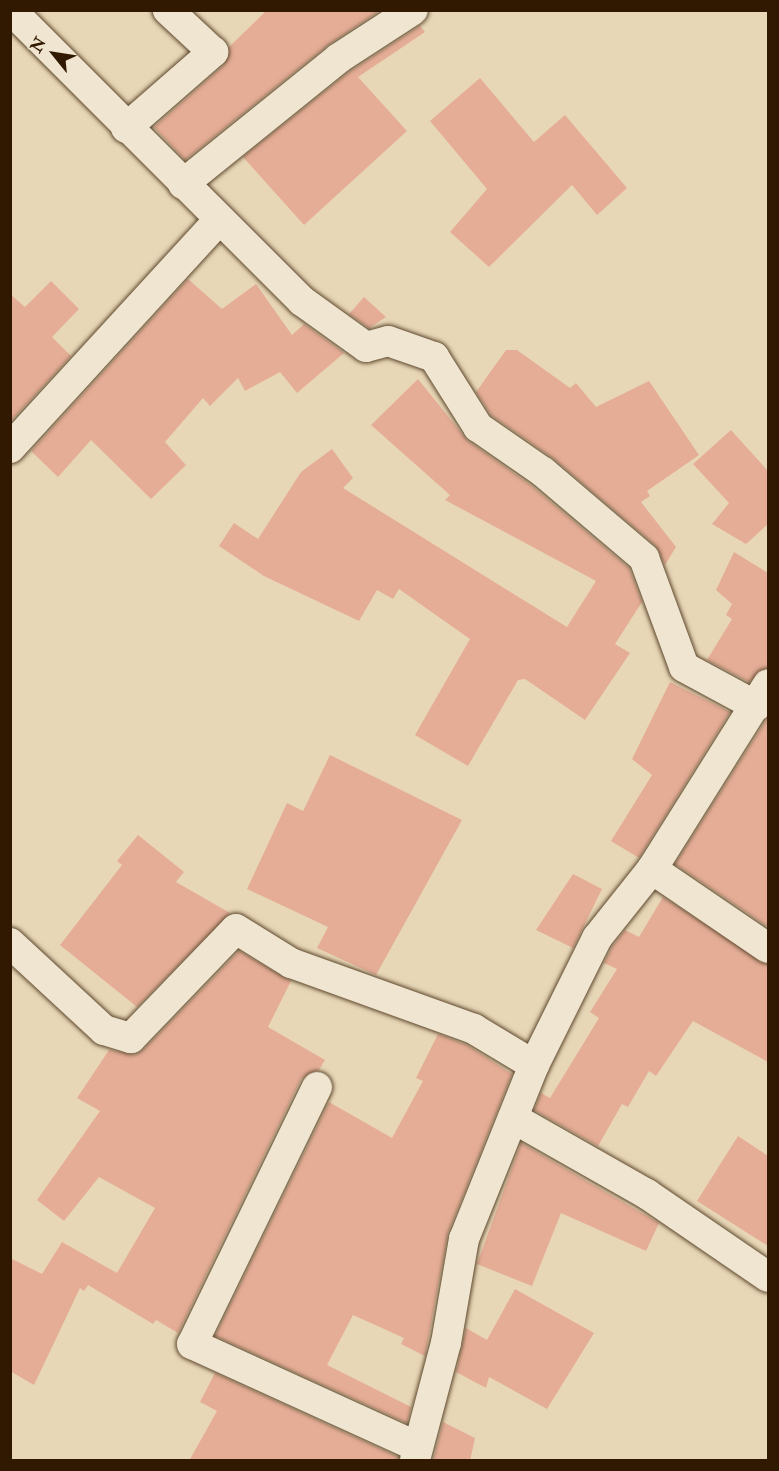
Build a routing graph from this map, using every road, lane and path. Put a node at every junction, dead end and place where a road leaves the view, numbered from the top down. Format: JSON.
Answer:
{"nodes":[{"id":1,"x":11,"y":10,"type":"edge"},
{"id":2,"x":168,"y":10,"type":"edge"},
{"id":3,"x":413,"y":10,"type":"edge"},
{"id":4,"x":126,"y":128,"type":"junction"},
{"id":5,"x":183,"y":184,"type":"junction"},
{"id":6,"x":219,"y":220,"type":"junction"},
{"id":7,"x":10,"y":448,"type":"edge"},
{"id":8,"x":762,"y":695,"type":"edge"},
{"id":9,"x":652,"y":869,"type":"junction"},
{"id":10,"x":10,"y":943,"type":"edge"},
{"id":11,"x":768,"y":948,"type":"edge"},
{"id":12,"x":534,"y":1065,"type":"junction"},
{"id":13,"x":317,"y":1087,"type":"dead end"},
{"id":14,"x":513,"y":1118,"type":"junction"},
{"id":15,"x":768,"y":1277,"type":"edge"},
{"id":16,"x":416,"y":1454,"type":"edge"}],
"edges":[{"from":1,"to":4,"type":"street"},
{"from":2,"to":4,"type":"street"},
{"from":3,"to":5,"type":"street"},
{"from":4,"to":5,"type":"street"},
{"from":5,"to":6,"type":"street"},
{"from":6,"to":7,"type":"street"},
{"from":6,"to":8,"type":"street"},
{"from":8,"to":9,"type":"street"},
{"from":9,"to":11,"type":"street"},
{"from":9,"to":12,"type":"street"},
{"from":10,"to":12,"type":"street"},
{"from":12,"to":14,"type":"street"},
{"from":13,"to":16,"type":"street"},
{"from":14,"to":15,"type":"street"},
{"from":14,"to":16,"type":"street"}]}
